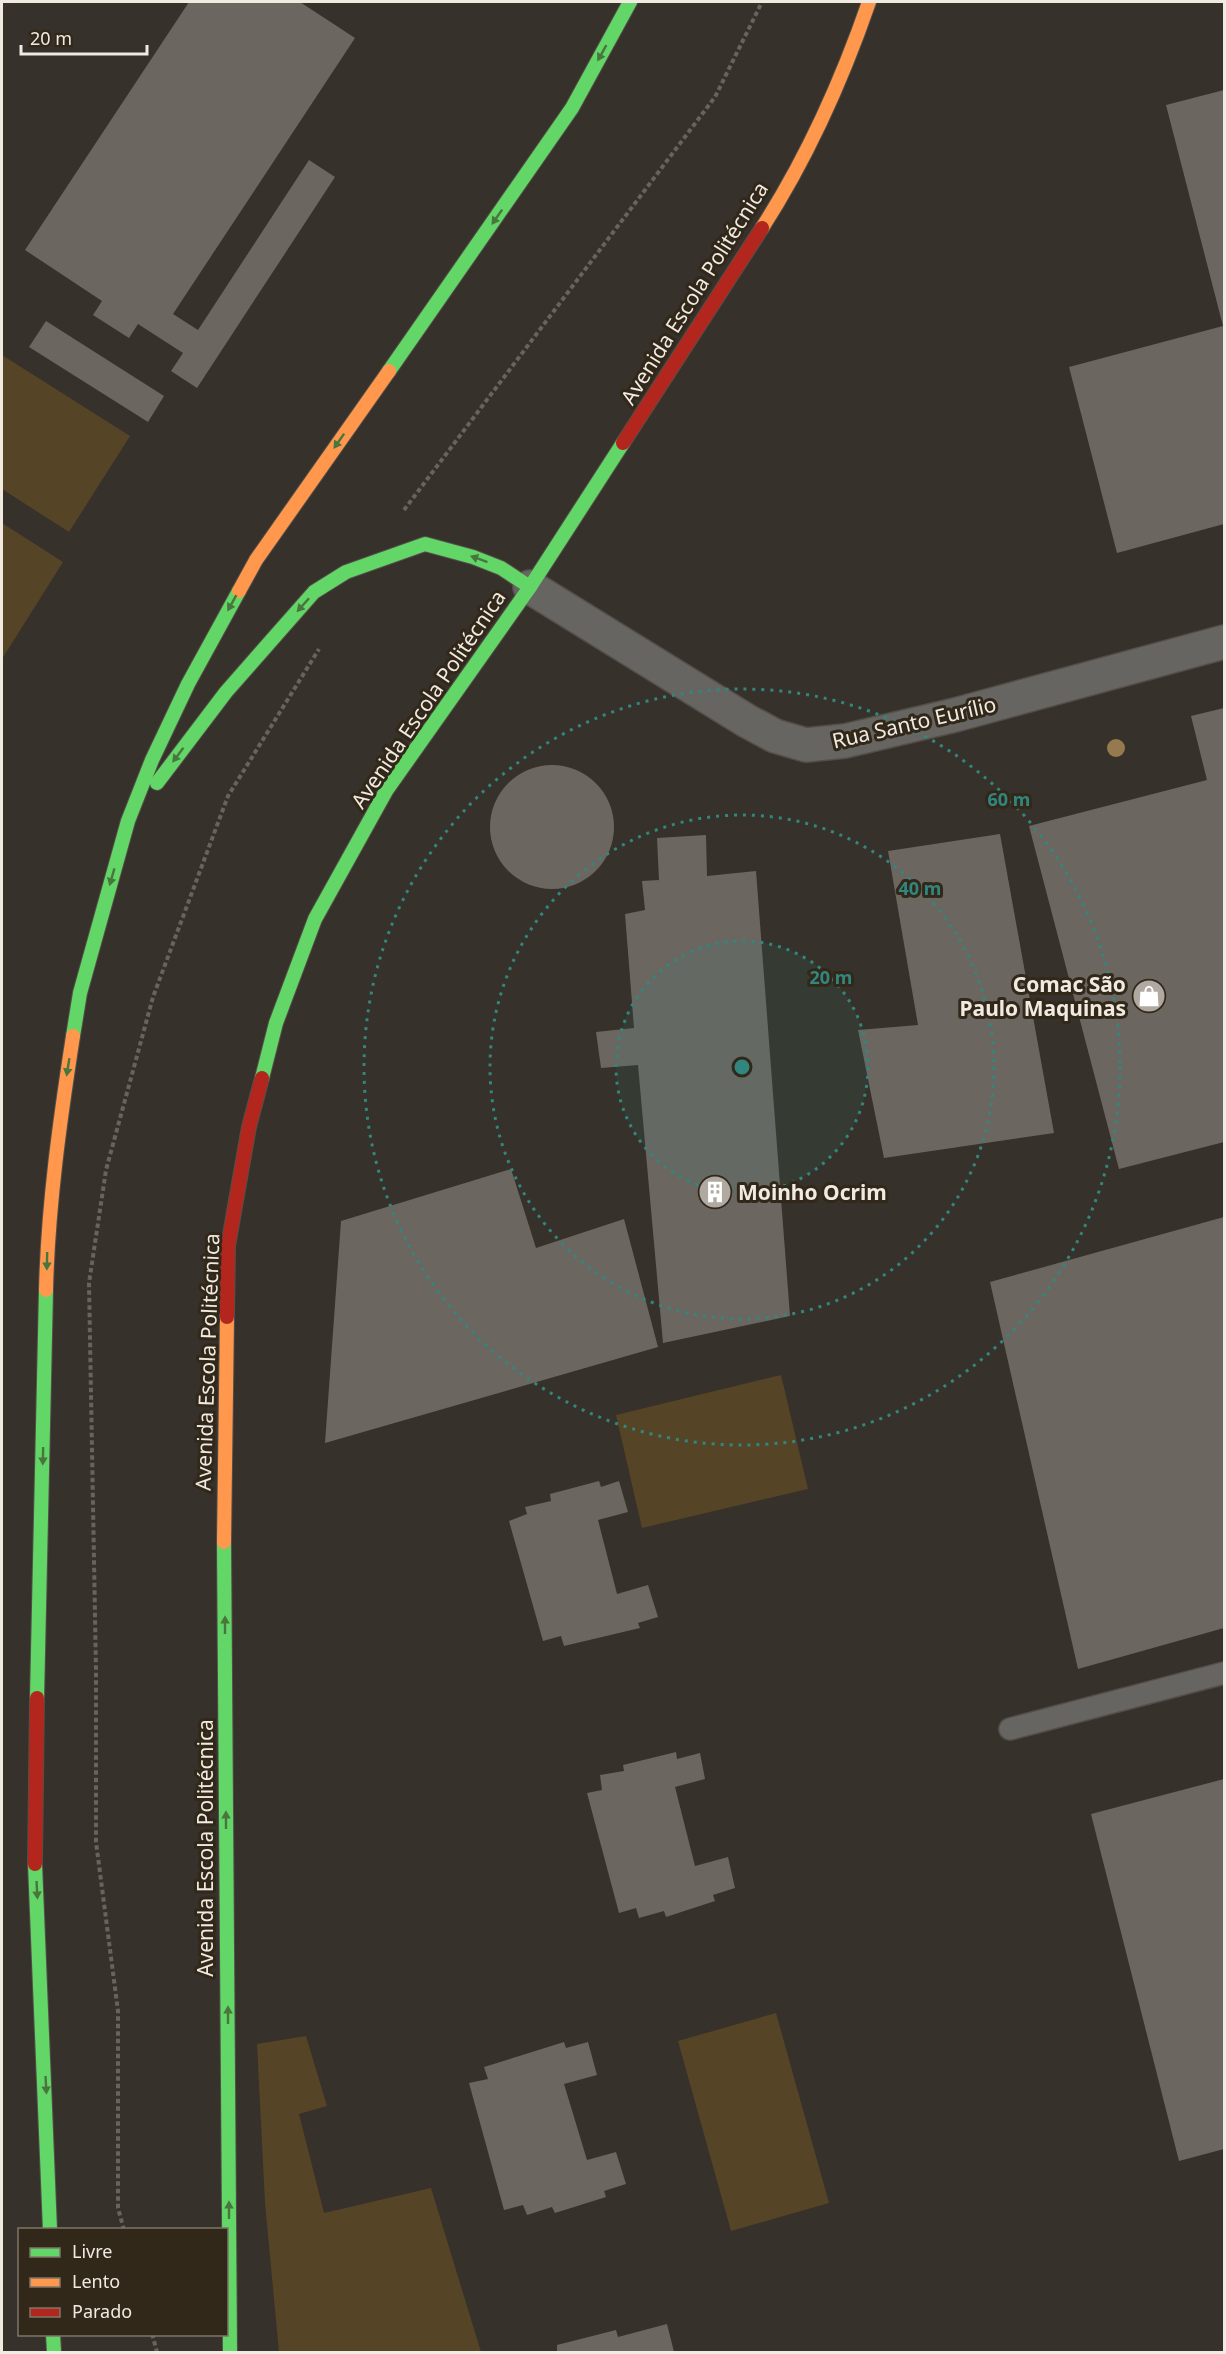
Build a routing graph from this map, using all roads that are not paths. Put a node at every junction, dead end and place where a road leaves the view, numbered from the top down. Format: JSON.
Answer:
{"nodes":[{"id":1,"x":630,"y":2,"type":"edge"},
{"id":2,"x":869,"y":2,"type":"edge"},
{"id":3,"x":530,"y":587,"type":"junction"},
{"id":4,"x":1224,"y":642,"type":"edge"},
{"id":5,"x":128,"y":821,"type":"junction"},
{"id":6,"x":1224,"y":1673,"type":"edge"},
{"id":7,"x":1010,"y":1730,"type":"dead end"},
{"id":8,"x":50,"y":2228,"type":"edge"},
{"id":9,"x":53,"y":2336,"type":"edge"},
{"id":10,"x":54,"y":2352,"type":"edge"},
{"id":11,"x":230,"y":2352,"type":"edge"}],
"edges":[{"from":1,"to":5,"type":"highway","one_way":true},
{"from":2,"to":3,"type":"highway","name":"Avenida Escola Politécnica"},
{"from":3,"to":4,"type":"street","name":"Rua Santo Eurílio"},
{"from":3,"to":5,"type":"highway","one_way":true},
{"from":11,"to":3,"type":"highway","name":"Avenida Escola Politécnica","one_way":true},
{"from":5,"to":8,"type":"highway","one_way":true},
{"from":6,"to":7,"type":"lane"},
{"from":9,"to":10,"type":"highway"}]}
